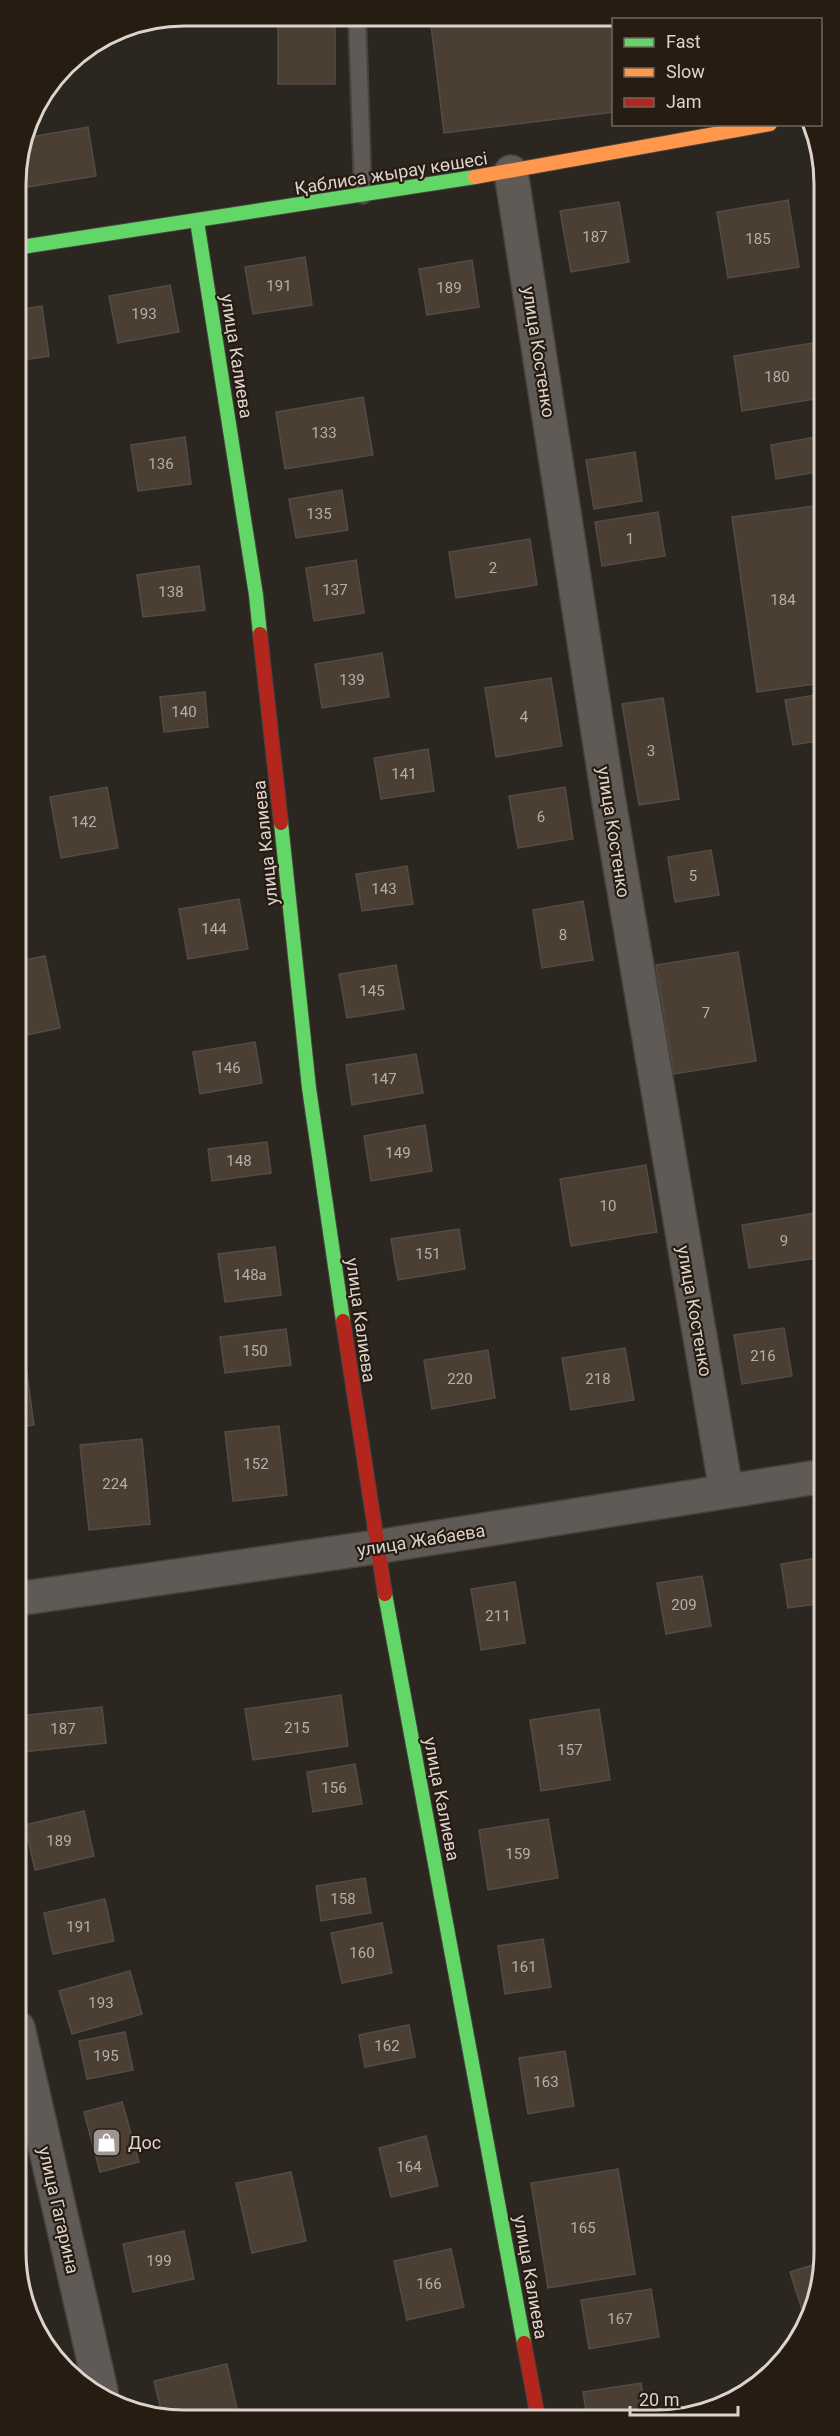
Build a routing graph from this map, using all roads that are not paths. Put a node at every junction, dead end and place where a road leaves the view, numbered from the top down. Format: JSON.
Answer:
{"nodes":[{"id":1,"x":357,"y":26,"type":"edge"},
{"id":2,"x":759,"y":126,"type":"edge"},
{"id":3,"x":511,"y":172,"type":"junction"},
{"id":4,"x":363,"y":195,"type":"junction"},
{"id":5,"x":197,"y":221,"type":"junction"},
{"id":6,"x":26,"y":246,"type":"edge"},
{"id":7,"x":814,"y":1477,"type":"edge"},
{"id":8,"x":726,"y":1490,"type":"junction"},
{"id":9,"x":376,"y":1547,"type":"junction"},
{"id":10,"x":26,"y":1598,"type":"edge"},
{"id":11,"x":26,"y":2063,"type":"edge"},
{"id":12,"x":100,"y":2386,"type":"edge"},
{"id":13,"x":537,"y":2410,"type":"edge"}],
"edges":[{"from":1,"to":4,"type":"lane"},
{"from":2,"to":3,"type":"street","name":"Қаблиса жырау көшесі"},
{"from":3,"to":4,"type":"street","name":"Қаблиса жырау көшесі"},
{"from":3,"to":8,"type":"street","name":"улица Костенко"},
{"from":4,"to":5,"type":"street","name":"Қаблиса жырау көшесі"},
{"from":5,"to":6,"type":"street","name":"Қаблиса жырау көшесі"},
{"from":5,"to":9,"type":"street","name":"улица Калиева"},
{"from":7,"to":8,"type":"street","name":"улица Жабаева"},
{"from":8,"to":9,"type":"street","name":"улица Жабаева"},
{"from":9,"to":10,"type":"street","name":"улица Жабаева"},
{"from":9,"to":13,"type":"street","name":"улица Калиева"},
{"from":11,"to":12,"type":"street","name":"улица Гагарина"}]}
